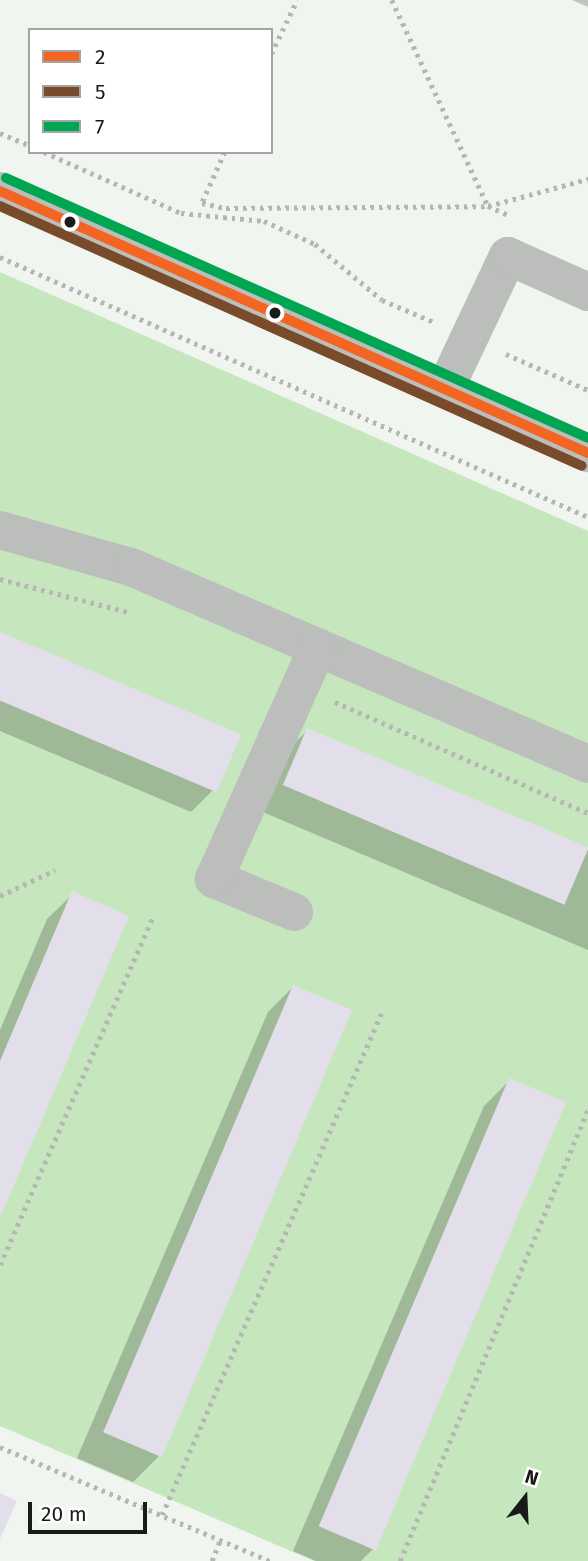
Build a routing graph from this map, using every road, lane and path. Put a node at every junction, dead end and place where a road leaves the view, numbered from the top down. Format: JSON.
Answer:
{"nodes":[{"id":1,"x":297,"y":0,"type":"edge"},
{"id":2,"x":392,"y":0,"type":"edge"},
{"id":3,"x":273,"y":50,"type":"edge"},
{"id":4,"x":0,"y":133,"type":"edge"},
{"id":5,"x":28,"y":145,"type":"edge"},
{"id":6,"x":48,"y":154,"type":"edge"},
{"id":7,"x":225,"y":154,"type":"edge"},
{"id":8,"x":588,"y":179,"type":"edge"},
{"id":9,"x":0,"y":191,"type":"edge"},
{"id":10,"x":488,"y":206,"type":"junction"},
{"id":11,"x":513,"y":217,"type":"dead end"},
{"id":12,"x":0,"y":257,"type":"edge"},
{"id":13,"x":588,"y":292,"type":"edge"},
{"id":14,"x":472,"y":338,"type":"junction"},
{"id":15,"x":445,"y":389,"type":"junction"},
{"id":16,"x":588,"y":390,"type":"edge"},
{"id":17,"x":588,"y":453,"type":"edge"},
{"id":18,"x":588,"y":517,"type":"edge"},
{"id":19,"x":0,"y":530,"type":"edge"},
{"id":20,"x":318,"y":647,"type":"junction"},
{"id":21,"x":588,"y":764,"type":"edge"},
{"id":22,"x":55,"y":870,"type":"dead end"},
{"id":23,"x":0,"y":896,"type":"edge"},
{"id":24,"x":294,"y":912,"type":"dead end"},
{"id":25,"x":154,"y":914,"type":"dead end"},
{"id":26,"x":382,"y":1012,"type":"dead end"},
{"id":27,"x":588,"y":1109,"type":"edge"},
{"id":28,"x":0,"y":1265,"type":"edge"},
{"id":29,"x":0,"y":1447,"type":"edge"},
{"id":30,"x":162,"y":1515,"type":"junction"},
{"id":31,"x":220,"y":1540,"type":"junction"},
{"id":32,"x":212,"y":1561,"type":"edge"},
{"id":33,"x":270,"y":1561,"type":"edge"},
{"id":34,"x":400,"y":1561,"type":"edge"}],
"edges":[{"from":1,"to":3,"type":"path"},
{"from":2,"to":10,"type":"path"},
{"from":4,"to":5,"type":"path"},
{"from":6,"to":14,"type":"path"},
{"from":7,"to":10,"type":"path"},
{"from":8,"to":10,"type":"path"},
{"from":9,"to":15,"type":"street"},
{"from":10,"to":11,"type":"path"},
{"from":12,"to":18,"type":"path"},
{"from":13,"to":14,"type":"street"},
{"from":14,"to":15,"type":"street"},
{"from":14,"to":16,"type":"path"},
{"from":15,"to":17,"type":"street"},
{"from":19,"to":20,"type":"street"},
{"from":20,"to":21,"type":"street"},
{"from":20,"to":24,"type":"street"},
{"from":22,"to":23,"type":"path"},
{"from":25,"to":28,"type":"path"},
{"from":26,"to":30,"type":"path"},
{"from":27,"to":34,"type":"path"},
{"from":29,"to":30,"type":"path"},
{"from":30,"to":31,"type":"path"},
{"from":31,"to":32,"type":"path"},
{"from":31,"to":33,"type":"path"}]}
